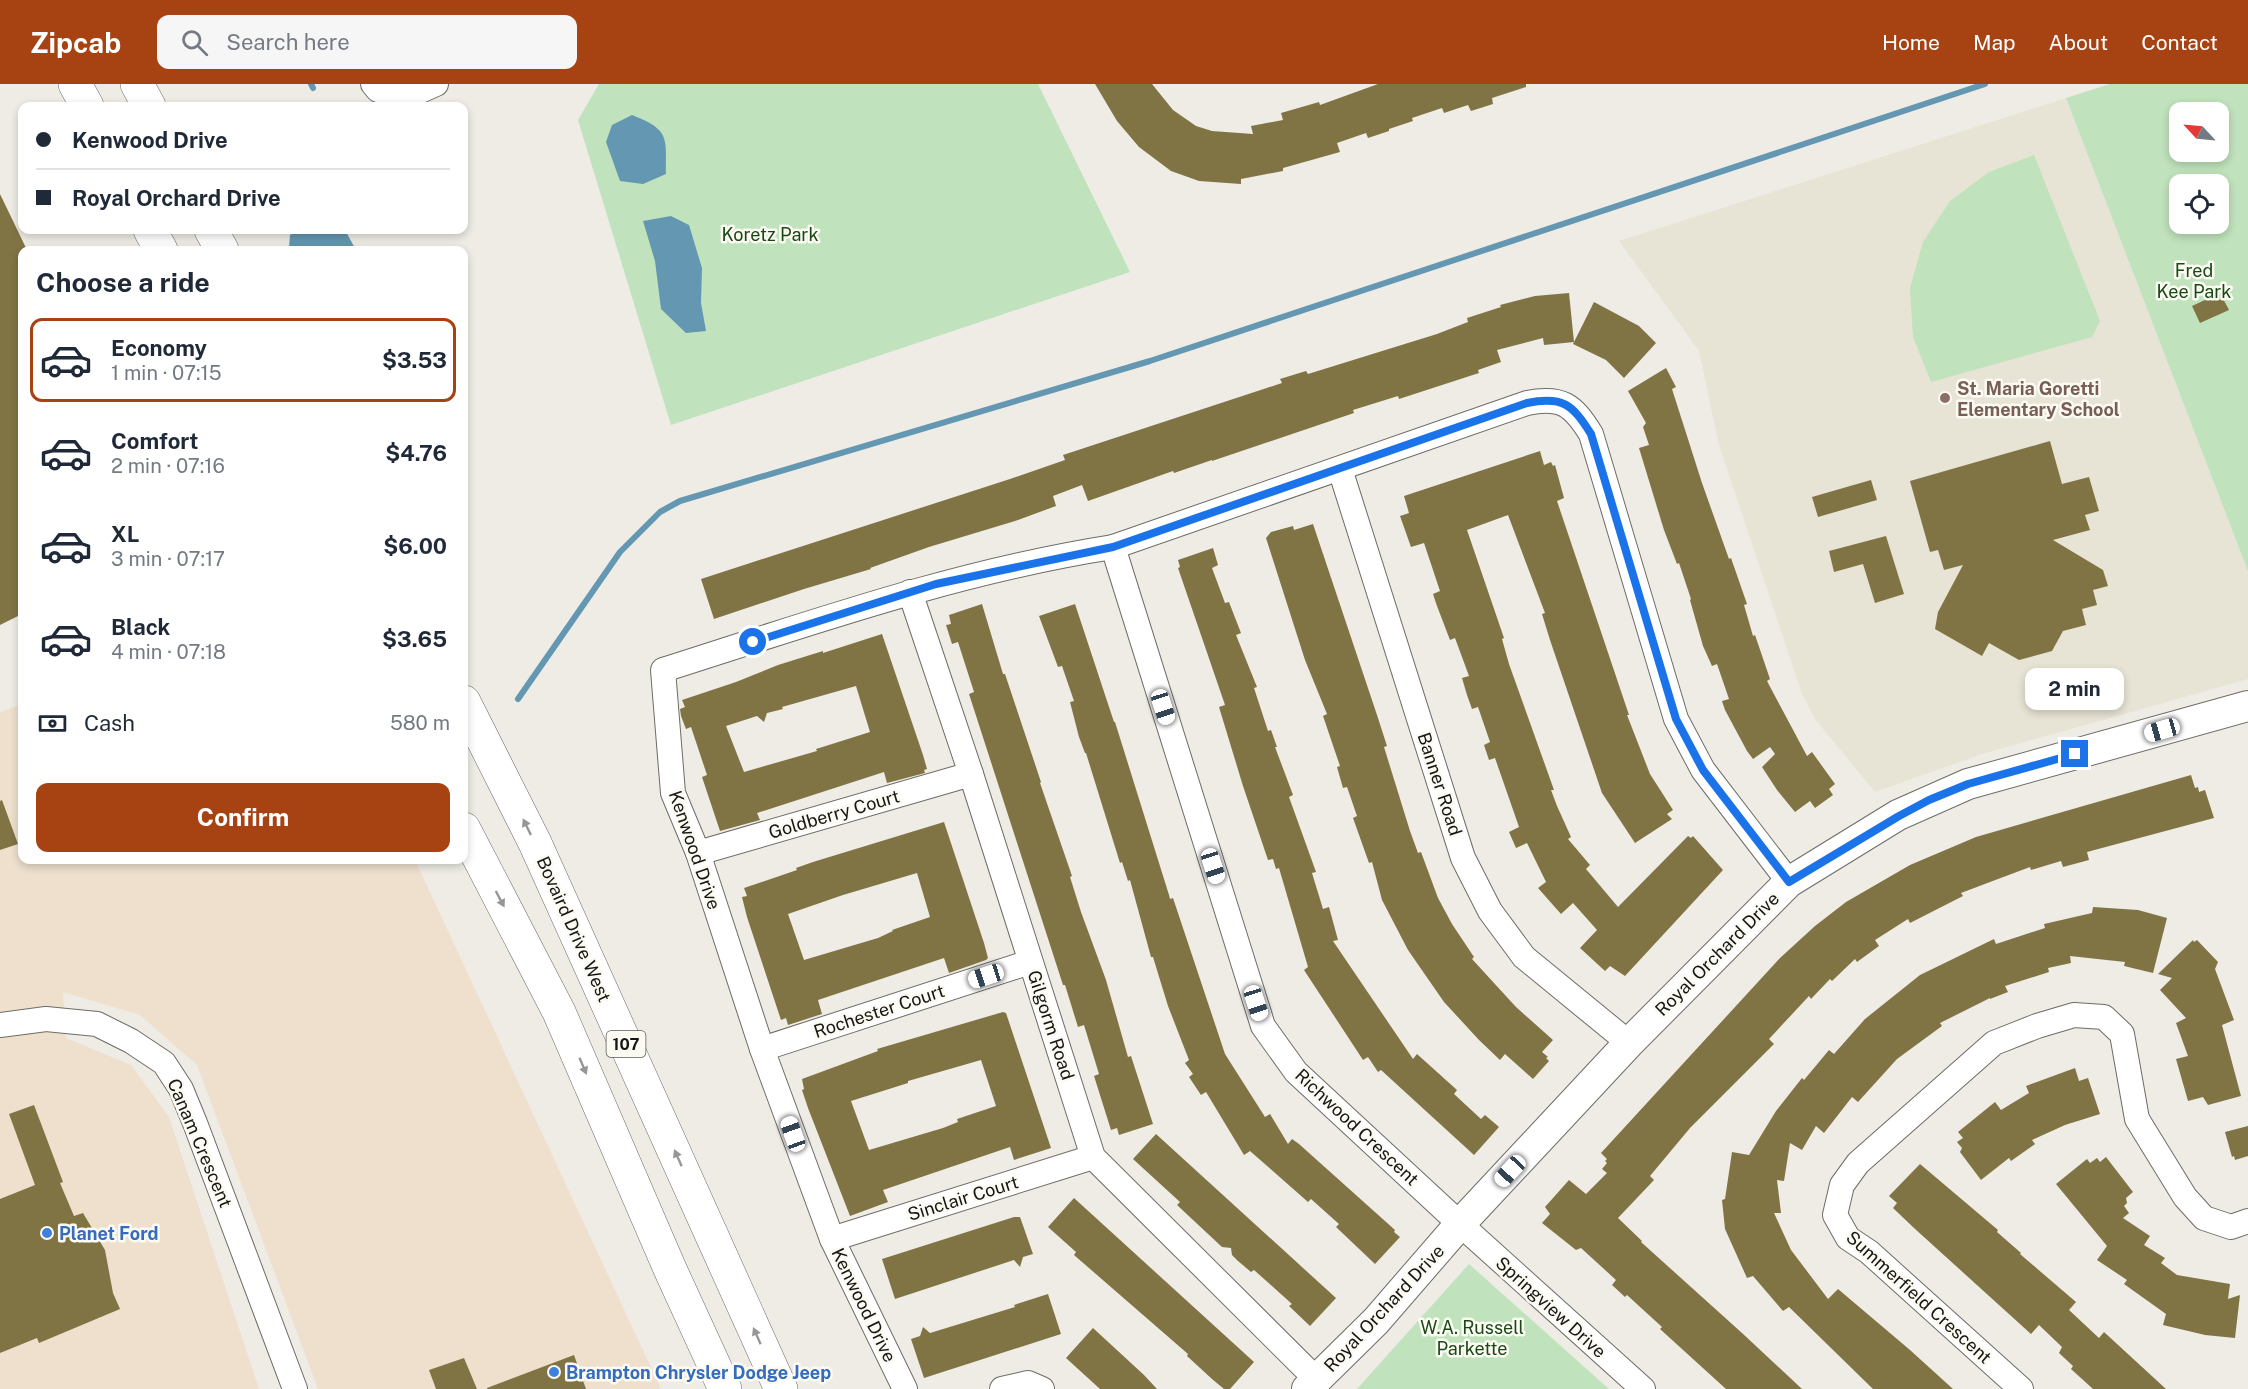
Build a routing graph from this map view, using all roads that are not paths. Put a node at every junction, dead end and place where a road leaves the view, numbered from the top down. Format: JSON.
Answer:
{"nodes":[{"id":1,"x":75,"y":84,"type":"edge"},
{"id":2,"x":137,"y":84,"type":"edge"},
{"id":3,"x":373,"y":84,"type":"edge"},
{"id":4,"x":436,"y":84,"type":"edge"},
{"id":5,"x":85,"y":102,"type":"edge"},
{"id":6,"x":147,"y":102,"type":"edge"},
{"id":7,"x":1340,"y":469,"type":"junction"},
{"id":8,"x":1113,"y":547,"type":"junction"},
{"id":9,"x":910,"y":592,"type":"junction"},
{"id":10,"x":2248,"y":706,"type":"edge"},
{"id":11,"x":468,"y":710,"type":"edge"},
{"id":12,"x":971,"y":774,"type":"junction"},
{"id":13,"x":468,"y":837,"type":"edge"},
{"id":14,"x":698,"y":853,"type":"junction"},
{"id":15,"x":1789,"y":882,"type":"junction"},
{"id":16,"x":1030,"y":962,"type":"junction"},
{"id":17,"x":0,"y":1025,"type":"edge"},
{"id":18,"x":1629,"y":1043,"type":"junction"},
{"id":19,"x":762,"y":1049,"type":"junction"},
{"id":20,"x":1093,"y":1158,"type":"junction"},
{"id":21,"x":2248,"y":1221,"type":"edge"},
{"id":22,"x":1460,"y":1224,"type":"junction"},
{"id":23,"x":832,"y":1239,"type":"junction"},
{"id":24,"x":1312,"y":1384,"type":"edge"},
{"id":25,"x":296,"y":1389,"type":"edge"},
{"id":26,"x":725,"y":1389,"type":"edge"},
{"id":27,"x":781,"y":1389,"type":"edge"},
{"id":28,"x":904,"y":1389,"type":"edge"},
{"id":29,"x":1002,"y":1389,"type":"edge"},
{"id":30,"x":1042,"y":1389,"type":"edge"},
{"id":31,"x":1642,"y":1389,"type":"edge"},
{"id":32,"x":2021,"y":1389,"type":"edge"}],
"edges":[{"from":1,"to":5,"type":"main road"},
{"from":2,"to":6,"type":"main road"},
{"from":3,"to":4,"type":"street"},
{"from":7,"to":8,"type":"street"},
{"from":7,"to":15,"type":"street"},
{"from":7,"to":18,"type":"street","name":"Banner Road"},
{"from":8,"to":9,"type":"street","name":"Kenwood Drive"},
{"from":8,"to":22,"type":"street","name":"Richwood Crescent"},
{"from":9,"to":12,"type":"street","name":"Gilgorm Road"},
{"from":9,"to":14,"type":"street","name":"Kenwood Drive"},
{"from":10,"to":15,"type":"street","name":"Royal Orchard Drive"},
{"from":27,"to":11,"type":"main road","name":"Bovaird Drive West","number":"107","one_way":true},
{"from":12,"to":14,"type":"street","name":"Goldberry Court"},
{"from":12,"to":16,"type":"street","name":"Gilgorm Road"},
{"from":13,"to":26,"type":"main road","number":"107","one_way":true},
{"from":14,"to":19,"type":"street","name":"Kenwood Drive"},
{"from":15,"to":18,"type":"street","name":"Royal Orchard Drive"},
{"from":16,"to":19,"type":"street","name":"Rochester Court"},
{"from":16,"to":20,"type":"street","name":"Gilgorm Road"},
{"from":17,"to":25,"type":"street","name":"Canam Crescent"},
{"from":18,"to":22,"type":"street","name":"Royal Orchard Drive"},
{"from":19,"to":23,"type":"street","name":"Kenwood Drive"},
{"from":20,"to":23,"type":"street","name":"Sinclair Court"},
{"from":20,"to":24,"type":"street","name":"Gilgorm Road"},
{"from":21,"to":32,"type":"street","name":"Summerfield Crescent"},
{"from":22,"to":24,"type":"street","name":"Royal Orchard Drive"},
{"from":22,"to":31,"type":"street","name":"Springview Drive"},
{"from":23,"to":28,"type":"street","name":"Kenwood Drive"},
{"from":29,"to":30,"type":"street"}]}
